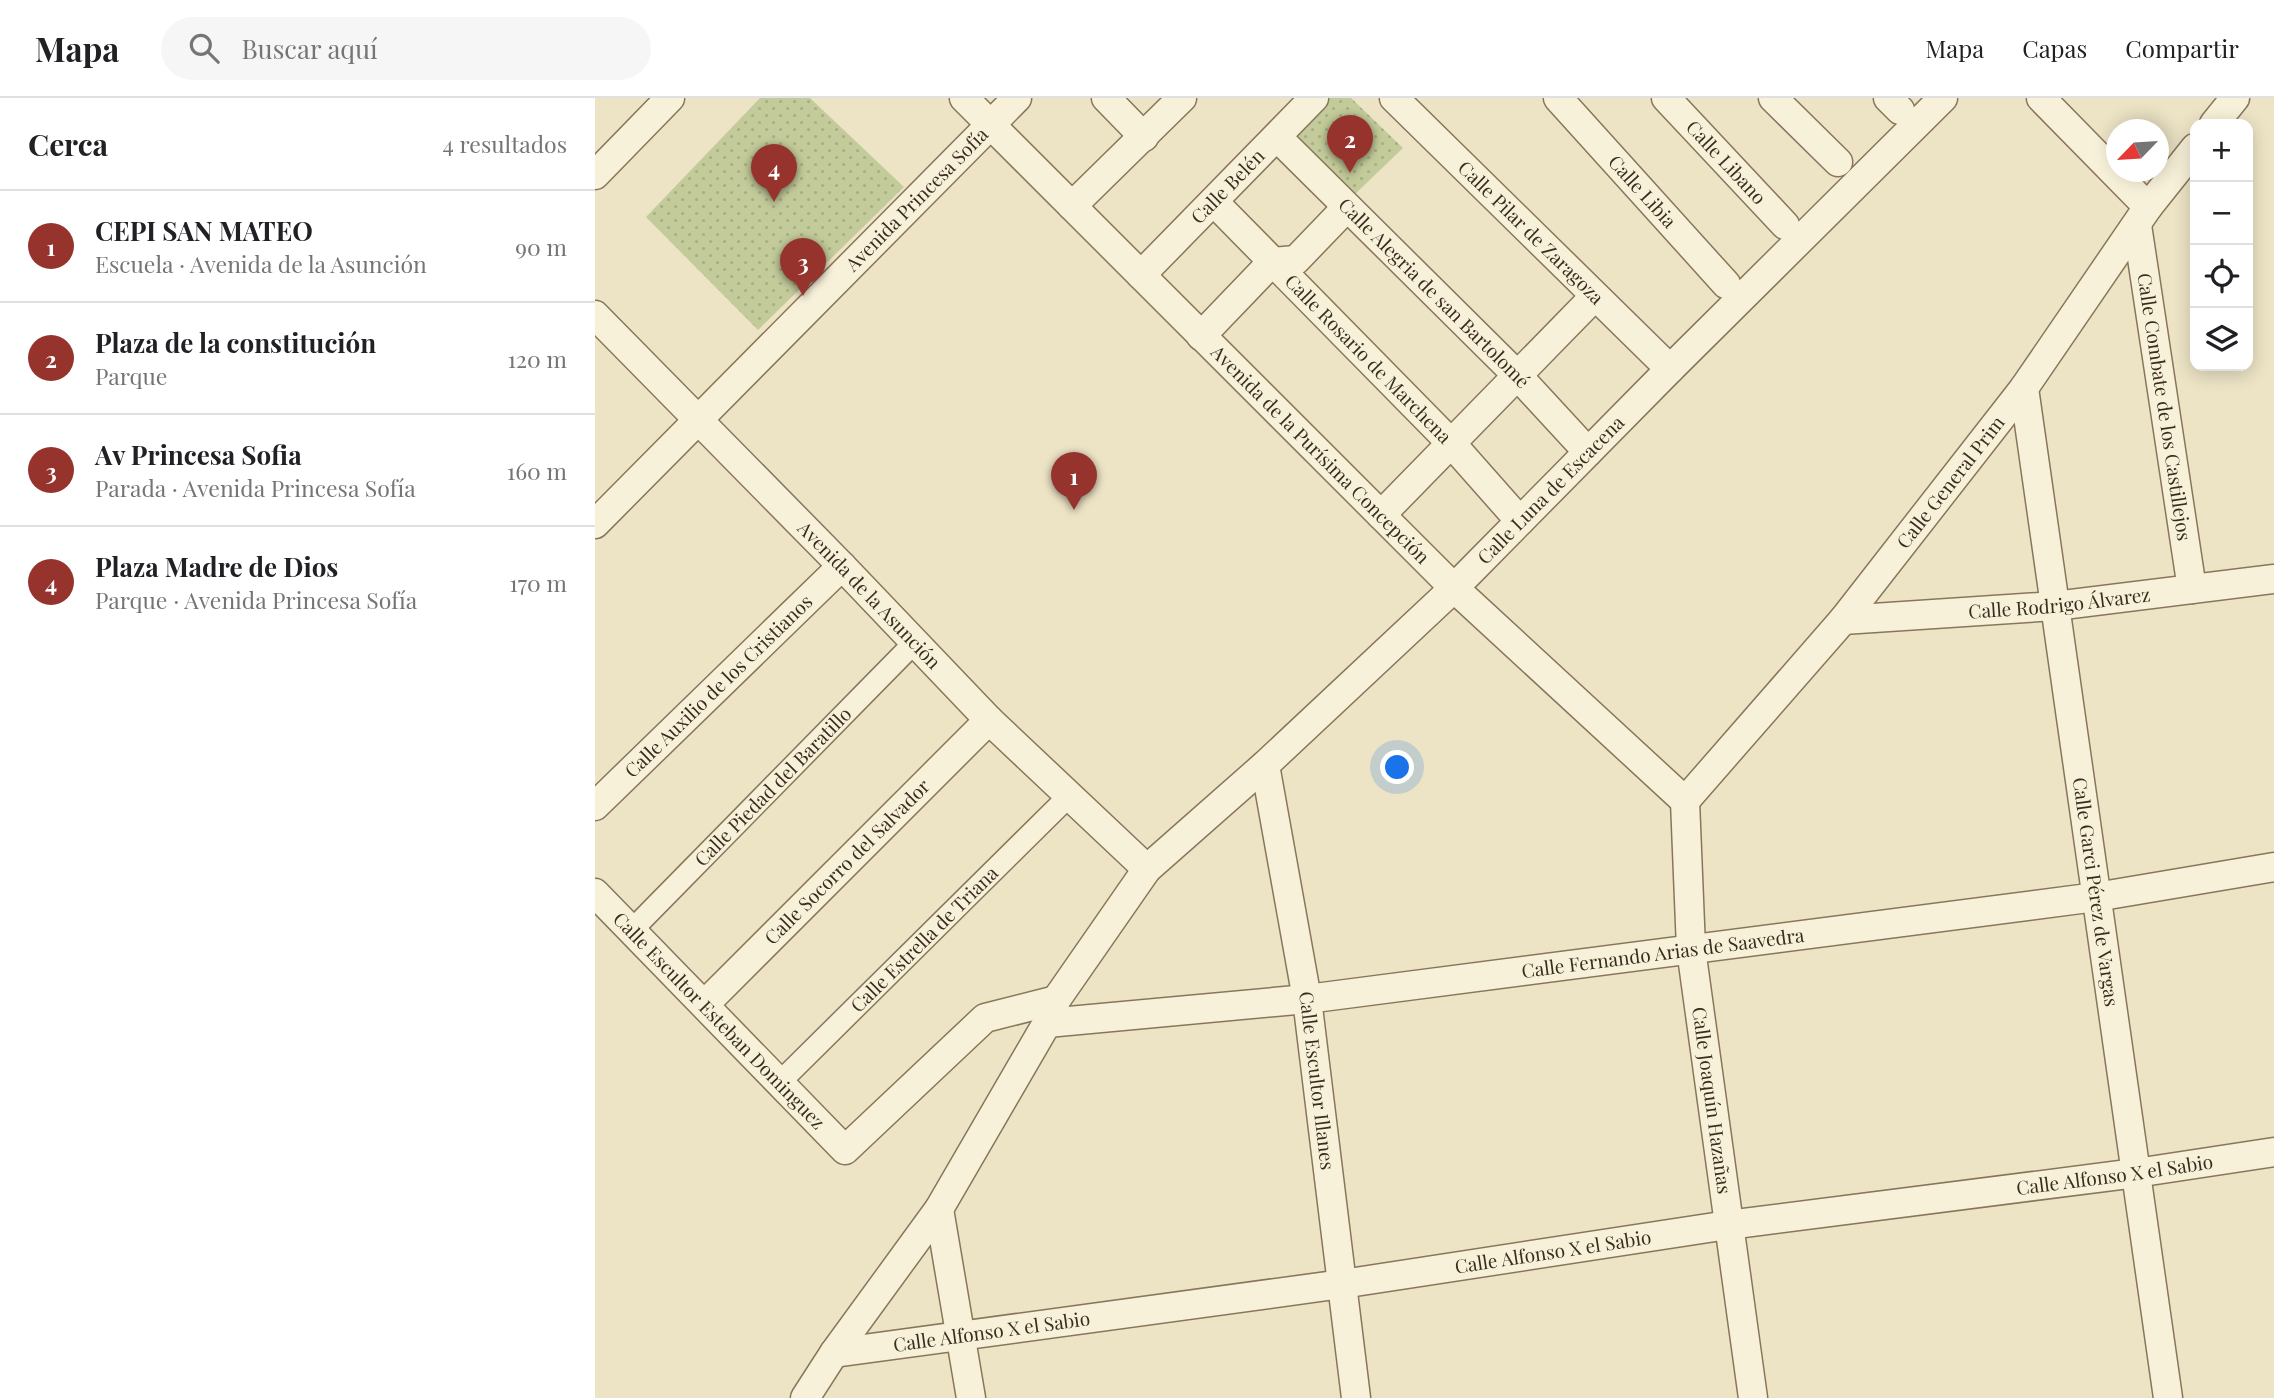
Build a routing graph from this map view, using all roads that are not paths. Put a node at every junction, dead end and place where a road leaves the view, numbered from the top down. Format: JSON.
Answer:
{"nodes":[{"id":1,"x":670,"y":98,"type":"edge"},
{"id":2,"x":964,"y":98,"type":"edge"},
{"id":3,"x":1017,"y":98,"type":"edge"},
{"id":4,"x":1106,"y":98,"type":"edge"},
{"id":5,"x":1182,"y":98,"type":"edge"},
{"id":6,"x":1314,"y":98,"type":"edge"},
{"id":7,"x":1394,"y":98,"type":"edge"},
{"id":8,"x":1558,"y":98,"type":"edge"},
{"id":9,"x":1666,"y":98,"type":"edge"},
{"id":10,"x":1773,"y":98,"type":"edge"},
{"id":11,"x":1943,"y":98,"type":"edge"},
{"id":12,"x":2041,"y":98,"type":"edge"},
{"id":13,"x":2235,"y":98,"type":"edge"},
{"id":14,"x":2218,"y":119,"type":"edge"},
{"id":15,"x":992,"y":125,"type":"junction"},
{"id":16,"x":1144,"y":137,"type":"junction"},
{"id":17,"x":1278,"y":138,"type":"junction"},
{"id":18,"x":2190,"y":155,"type":"edge"},
{"id":19,"x":1838,"y":162,"type":"dead end"},
{"id":20,"x":595,"y":175,"type":"edge"},
{"id":21,"x":1214,"y":202,"type":"junction"},
{"id":22,"x":1072,"y":206,"type":"junction"},
{"id":23,"x":1347,"y":206,"type":"junction"},
{"id":24,"x":2143,"y":216,"type":"junction"},
{"id":25,"x":1785,"y":225,"type":"dead end"},
{"id":26,"x":1272,"y":262,"type":"junction"},
{"id":27,"x":1141,"y":275,"type":"junction"},
{"id":28,"x":1726,"y":284,"type":"dead end"},
{"id":29,"x":1595,"y":296,"type":"junction"},
{"id":30,"x":595,"y":315,"type":"edge"},
{"id":31,"x":1201,"y":336,"type":"junction"},
{"id":32,"x":1669,"y":369,"type":"junction"},
{"id":33,"x":1517,"y":375,"type":"junction"},
{"id":34,"x":2024,"y":388,"type":"junction"},
{"id":35,"x":698,"y":421,"type":"junction"},
{"id":36,"x":1451,"y":443,"type":"junction"},
{"id":37,"x":1588,"y":452,"type":"junction"},
{"id":38,"x":1381,"y":515,"type":"junction"},
{"id":39,"x":1520,"y":521,"type":"junction"},
{"id":40,"x":595,"y":524,"type":"edge"},
{"id":41,"x":842,"y":566,"type":"junction"},
{"id":42,"x":2274,"y":579,"type":"edge"},
{"id":43,"x":1454,"y":588,"type":"junction"},
{"id":44,"x":2192,"y":589,"type":"junction"},
{"id":45,"x":2055,"y":606,"type":"junction"},
{"id":46,"x":1843,"y":620,"type":"junction"},
{"id":47,"x":915,"y":642,"type":"junction"},
{"id":48,"x":989,"y":720,"type":"junction"},
{"id":49,"x":1265,"y":765,"type":"junction"},
{"id":50,"x":1069,"y":796,"type":"junction"},
{"id":51,"x":1685,"y":801,"type":"junction"},
{"id":52,"x":595,"y":806,"type":"edge"},
{"id":53,"x":2274,"y":867,"type":"edge"},
{"id":54,"x":1147,"y":869,"type":"junction"},
{"id":55,"x":595,"y":892,"type":"edge"},
{"id":56,"x":2096,"y":897,"type":"junction"},
{"id":57,"x":632,"y":930,"type":"junction"},
{"id":58,"x":1691,"y":949,"type":"junction"},
{"id":59,"x":1307,"y":999,"type":"junction"},
{"id":60,"x":705,"y":1004,"type":"junction"},
{"id":61,"x":1051,"y":1011,"type":"junction"},
{"id":62,"x":780,"y":1082,"type":"junction"},
{"id":63,"x":845,"y":1150,"type":"joint"},
{"id":64,"x":2274,"y":1153,"type":"edge"},
{"id":65,"x":2136,"y":1173,"type":"junction"},
{"id":66,"x":939,"y":1209,"type":"junction"},
{"id":67,"x":1728,"y":1225,"type":"junction"},
{"id":68,"x":1342,"y":1284,"type":"junction"},
{"id":69,"x":962,"y":1336,"type":"junction"},
{"id":70,"x":834,"y":1353,"type":"junction"},
{"id":71,"x":805,"y":1398,"type":"edge"},
{"id":72,"x":971,"y":1398,"type":"edge"},
{"id":73,"x":1356,"y":1398,"type":"edge"},
{"id":74,"x":1753,"y":1398,"type":"edge"},
{"id":75,"x":2168,"y":1398,"type":"edge"}],
"edges":[{"from":1,"to":20,"type":"street"},
{"from":2,"to":15,"type":"street","name":"Avenida de la Purísima Concepción"},
{"from":3,"to":15,"type":"street","name":"Avenida Princesa Sofía"},
{"from":4,"to":16,"type":"street"},
{"from":5,"to":16,"type":"street"},
{"from":6,"to":17,"type":"street","name":"Calle Belén"},
{"from":7,"to":29,"type":"street","name":"Calle Pilar de Zaragoza"},
{"from":8,"to":28,"type":"street","name":"Calle Libia"},
{"from":9,"to":25,"type":"street","name":"Calle Libano"},
{"from":10,"to":19,"type":"street"},
{"from":11,"to":32,"type":"street","name":"Calle Luna de Escacena"},
{"from":12,"to":24,"type":"street"},
{"from":13,"to":14,"type":"street"},
{"from":15,"to":22,"type":"street","name":"Avenida de la Purísima Concepción"},
{"from":15,"to":35,"type":"street","name":"Avenida Princesa Sofía"},
{"from":16,"to":22,"type":"street"},
{"from":17,"to":21,"type":"street","name":"Calle Belén"},
{"from":17,"to":23,"type":"street","name":"Calle Alegria de san Bartolomé"},
{"from":18,"to":24,"type":"street","name":"Calle General Prim"},
{"from":21,"to":26,"type":"street","name":"Calle Rosario de Marchena"},
{"from":21,"to":27,"type":"street","name":"Calle Belén"},
{"from":22,"to":27,"type":"street","name":"Avenida de la Purísima Concepción"},
{"from":23,"to":26,"type":"street"},
{"from":23,"to":33,"type":"street","name":"Calle Alegria de san Bartolomé"},
{"from":24,"to":34,"type":"street","name":"Calle General Prim"},
{"from":24,"to":44,"type":"street","name":"Calle Combate de los Castillejos"},
{"from":26,"to":31,"type":"street"},
{"from":26,"to":36,"type":"street","name":"Calle Rosario de Marchena"},
{"from":27,"to":31,"type":"street","name":"Avenida de la Purísima Concepción"},
{"from":29,"to":32,"type":"street","name":"Calle Pilar de Zaragoza"},
{"from":29,"to":33,"type":"street"},
{"from":30,"to":35,"type":"street","name":"Avenida de la Asunción"},
{"from":31,"to":38,"type":"street","name":"Avenida de la Purísima Concepción"},
{"from":32,"to":37,"type":"street","name":"Calle Luna de Escacena"},
{"from":33,"to":36,"type":"street"},
{"from":33,"to":37,"type":"street","name":"Calle Alegria de san Bartolomé"},
{"from":34,"to":45,"type":"street","name":"Calle Garci Pérez de Vargas"},
{"from":34,"to":46,"type":"street","name":"Calle General Prim"},
{"from":35,"to":40,"type":"street","name":"Avenida Princesa Sofía"},
{"from":35,"to":41,"type":"street","name":"Avenida de la Asunción"},
{"from":36,"to":38,"type":"street"},
{"from":36,"to":39,"type":"street","name":"Calle Rosario de Marchena"},
{"from":37,"to":39,"type":"street","name":"Calle Luna de Escacena"},
{"from":38,"to":43,"type":"street","name":"Avenida de la Purísima Concepción"},
{"from":39,"to":43,"type":"street","name":"Calle Luna de Escacena"},
{"from":41,"to":47,"type":"street","name":"Avenida de la Asunción"},
{"from":41,"to":52,"type":"street","name":"Calle Auxilio de los Cristianos"},
{"from":42,"to":44,"type":"street","name":"Calle Rodrigo Álvarez"},
{"from":43,"to":49,"type":"street","name":"Calle Luna de Escacena"},
{"from":43,"to":51,"type":"street","name":"Avenida de la Purísima Concepción"},
{"from":44,"to":45,"type":"street","name":"Calle Rodrigo Álvarez"},
{"from":45,"to":46,"type":"street","name":"Calle Rodrigo Álvarez"},
{"from":45,"to":56,"type":"street","name":"Calle Garci Pérez de Vargas"},
{"from":46,"to":51,"type":"street","name":"Calle General Prim"},
{"from":47,"to":48,"type":"street","name":"Avenida de la Asunción"},
{"from":47,"to":57,"type":"street","name":"Calle Piedad del Baratillo"},
{"from":48,"to":50,"type":"street","name":"Avenida de la Asunción"},
{"from":48,"to":60,"type":"street","name":"Calle Socorro del Salvador"},
{"from":49,"to":54,"type":"street","name":"Calle Luna de Escacena"},
{"from":49,"to":59,"type":"street","name":"Calle Escultor Illanes"},
{"from":50,"to":54,"type":"street","name":"Avenida de la Asunción"},
{"from":50,"to":62,"type":"street","name":"Calle Estrella de Triana"},
{"from":51,"to":58,"type":"street","name":"Calle Joaquín Hazañas"},
{"from":53,"to":56,"type":"street","name":"Calle Fernando Arias de Saavedra"},
{"from":54,"to":61,"type":"street","name":"Calle Luna de Escacena"},
{"from":55,"to":57,"type":"street","name":"Calle Escultor Esteban Dominguez"},
{"from":56,"to":58,"type":"street","name":"Calle Fernando Arias de Saavedra"},
{"from":56,"to":65,"type":"street","name":"Calle Garci Pérez de Vargas"},
{"from":57,"to":60,"type":"street","name":"Calle Escultor Esteban Dominguez"},
{"from":58,"to":59,"type":"street","name":"Calle Fernando Arias de Saavedra"},
{"from":58,"to":67,"type":"street","name":"Calle Joaquín Hazañas"},
{"from":59,"to":61,"type":"street","name":"Calle Fernando Arias de Saavedra"},
{"from":59,"to":68,"type":"street","name":"Calle Escultor Illanes"},
{"from":60,"to":62,"type":"street","name":"Calle Escultor Esteban Dominguez"},
{"from":61,"to":63,"type":"street","name":"Calle Fernando Arias de Saavedra"},
{"from":61,"to":66,"type":"street","name":"Calle Luna de Escacena"},
{"from":62,"to":63,"type":"street","name":"Calle Escultor Esteban Dominguez"},
{"from":64,"to":65,"type":"street","name":"Calle Alfonso X el Sabio"},
{"from":65,"to":67,"type":"street","name":"Calle Alfonso X el Sabio"},
{"from":65,"to":75,"type":"street","name":"Calle Garci Pérez de Vargas"},
{"from":66,"to":69,"type":"street"},
{"from":66,"to":70,"type":"street","name":"Calle Luna de Escacena"},
{"from":67,"to":68,"type":"street","name":"Calle Alfonso X el Sabio"},
{"from":67,"to":74,"type":"street","name":"Calle Joaquín Hazañas"},
{"from":68,"to":69,"type":"street","name":"Calle Alfonso X el Sabio"},
{"from":68,"to":73,"type":"street","name":"Calle Escultor Illanes"},
{"from":69,"to":70,"type":"street","name":"Calle Alfonso X el Sabio"},
{"from":69,"to":72,"type":"street"},
{"from":70,"to":71,"type":"street","name":"Calle Luna de Escacena"}]}
